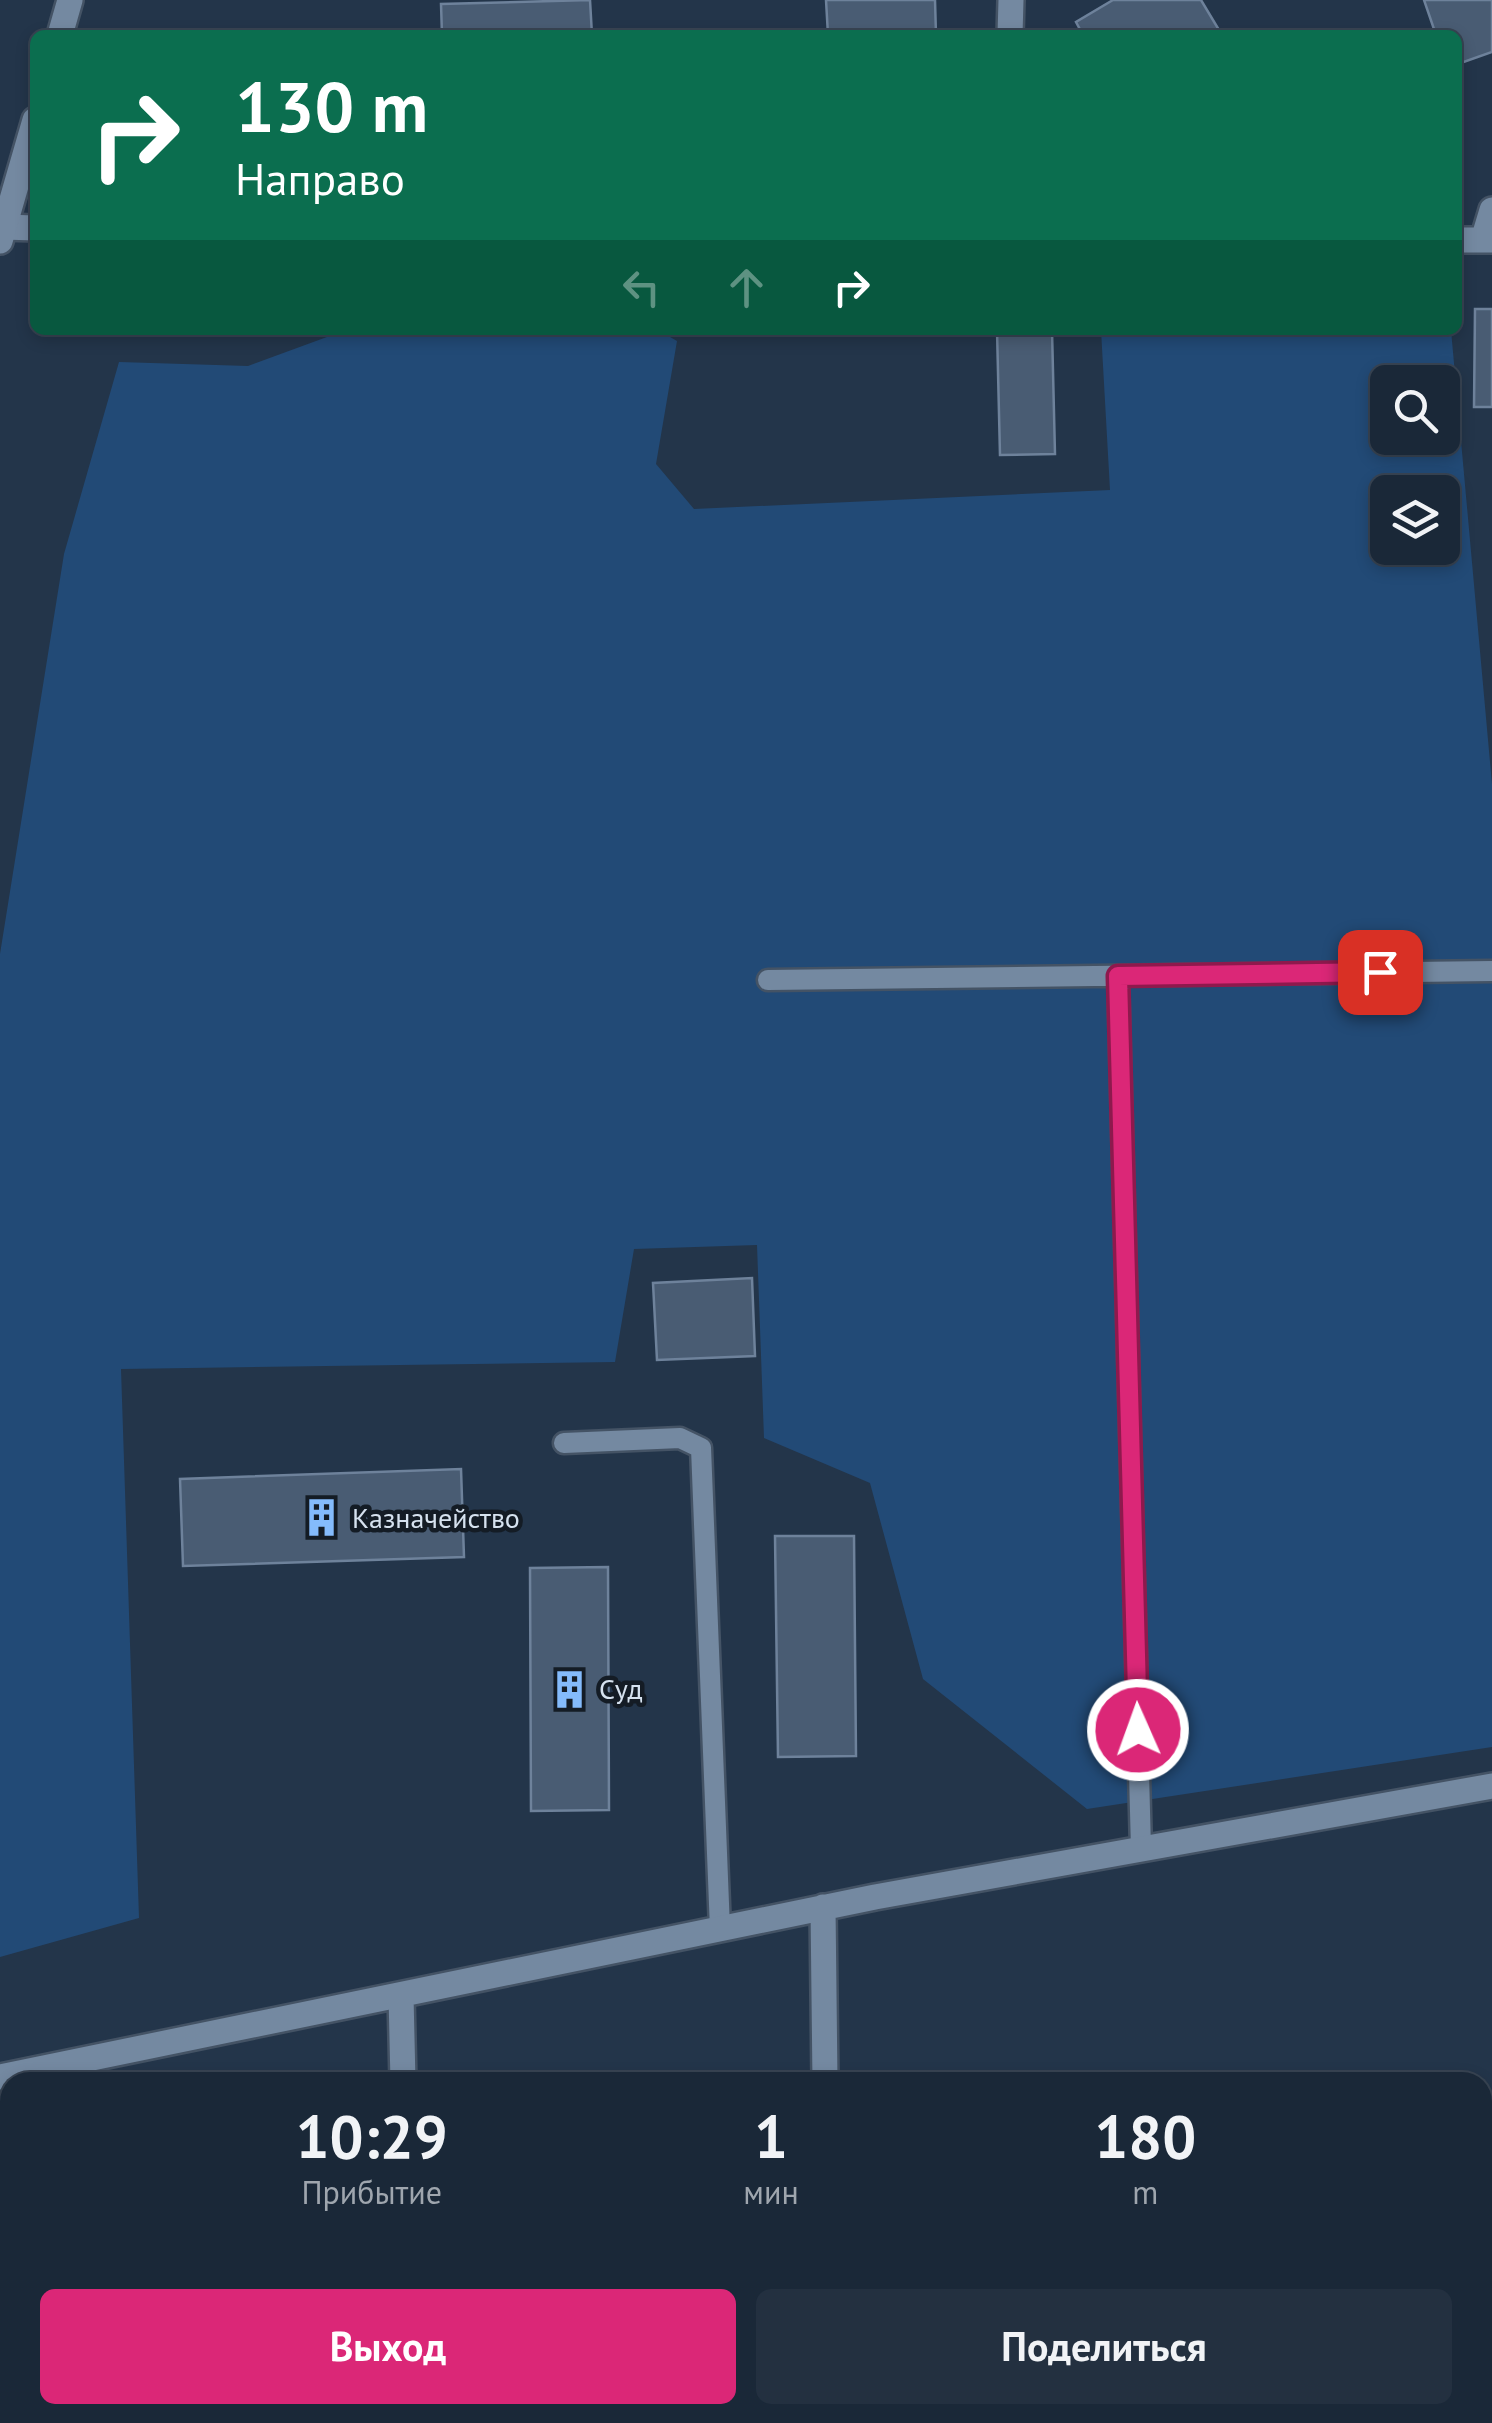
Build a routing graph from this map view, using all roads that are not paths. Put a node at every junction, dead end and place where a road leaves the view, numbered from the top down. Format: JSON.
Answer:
{"nodes":[{"id":1,"x":70,"y":0,"type":"edge"},
{"id":2,"x":1011,"y":0,"type":"edge"},
{"id":3,"x":61,"y":30,"type":"edge"},
{"id":4,"x":1010,"y":30,"type":"edge"},
{"id":5,"x":30,"y":137,"type":"edge"},
{"id":6,"x":1492,"y":210,"type":"edge"},
{"id":7,"x":30,"y":229,"type":"edge"},
{"id":8,"x":2,"y":234,"type":"edge"},
{"id":9,"x":1478,"y":240,"type":"edge"},
{"id":10,"x":1492,"y":971,"type":"edge"},
{"id":11,"x":1118,"y":976,"type":"junction"},
{"id":12,"x":768,"y":980,"type":"dead end"},
{"id":13,"x":564,"y":1443,"type":"dead end"},
{"id":14,"x":1492,"y":1786,"type":"edge"},
{"id":15,"x":1141,"y":1849,"type":"junction"},
{"id":16,"x":823,"y":1907,"type":"junction"},
{"id":17,"x":720,"y":1929,"type":"junction"},
{"id":18,"x":401,"y":1995,"type":"junction"},
{"id":19,"x":24,"y":2072,"type":"edge"},
{"id":20,"x":403,"y":2072,"type":"edge"},
{"id":21,"x":824,"y":2072,"type":"edge"}],
"edges":[{"from":1,"to":3,"type":"street"},
{"from":2,"to":4,"type":"street"},
{"from":5,"to":8,"type":"street"},
{"from":6,"to":9,"type":"street"},
{"from":7,"to":8,"type":"street"},
{"from":10,"to":11,"type":"lane"},
{"from":11,"to":12,"type":"lane"},
{"from":11,"to":15,"type":"lane"},
{"from":13,"to":17,"type":"lane"},
{"from":14,"to":15,"type":"street"},
{"from":15,"to":16,"type":"street"},
{"from":16,"to":17,"type":"street"},
{"from":16,"to":21,"type":"street"},
{"from":17,"to":18,"type":"street"},
{"from":18,"to":19,"type":"street"},
{"from":18,"to":20,"type":"street"}]}
